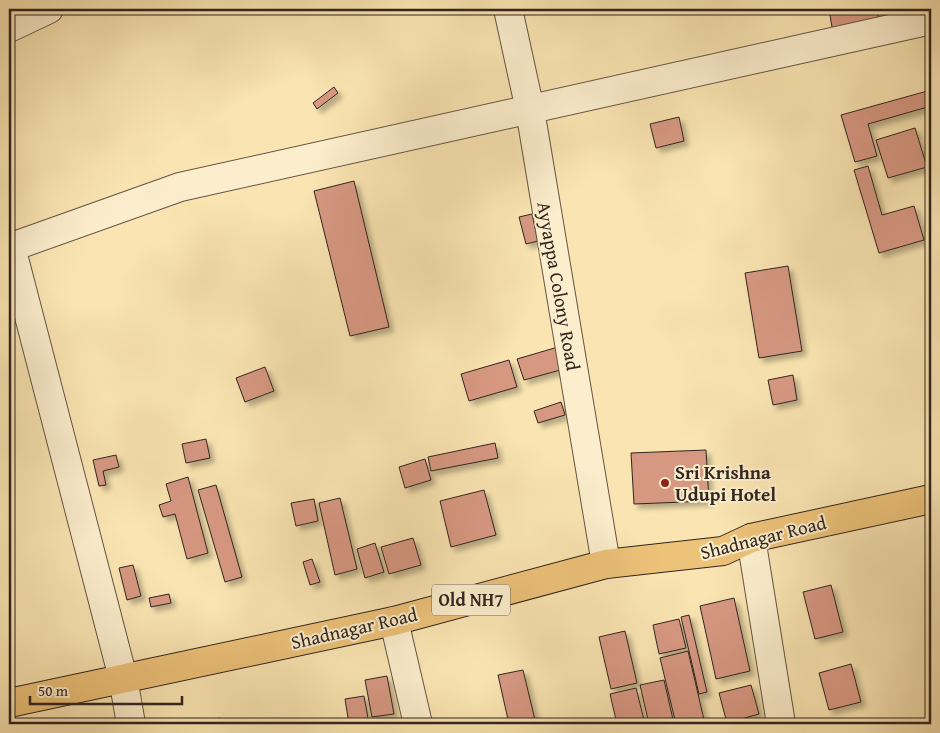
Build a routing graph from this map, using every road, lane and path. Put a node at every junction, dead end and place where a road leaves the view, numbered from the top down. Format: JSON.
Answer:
{"nodes":[{"id":1,"x":49,"y":9,"type":"edge"},
{"id":2,"x":508,"y":9,"type":"edge"},
{"id":3,"x":931,"y":20,"type":"edge"},
{"id":4,"x":9,"y":28,"type":"edge"},
{"id":5,"x":530,"y":110,"type":"junction"},
{"id":6,"x":10,"y":247,"type":"edge"},
{"id":7,"x":931,"y":499,"type":"edge"},
{"id":8,"x":751,"y":538,"type":"junction"},
{"id":9,"x":606,"y":564,"type":"junction"},
{"id":10,"x":394,"y":621,"type":"junction"},
{"id":11,"x":123,"y":678,"type":"junction"},
{"id":12,"x":9,"y":702,"type":"edge"},
{"id":13,"x":131,"y":724,"type":"edge"},
{"id":14,"x":418,"y":724,"type":"edge"},
{"id":15,"x":782,"y":724,"type":"edge"}],
"edges":[{"from":1,"to":4,"type":"street"},
{"from":2,"to":5,"type":"street","name":"Ayyappa Colony Road"},
{"from":3,"to":5,"type":"street"},
{"from":5,"to":6,"type":"street"},
{"from":5,"to":9,"type":"street","name":"Ayyappa Colony Road"},
{"from":6,"to":11,"type":"street"},
{"from":7,"to":8,"type":"main road","name":"Shadnagar Road","number":"Old NH7"},
{"from":8,"to":9,"type":"main road","name":"Shadnagar Road","number":"Old NH7"},
{"from":8,"to":15,"type":"street"},
{"from":9,"to":10,"type":"main road","name":"Shadnagar Road","number":"Old NH7"},
{"from":10,"to":11,"type":"main road","name":"Shadnagar Road","number":"Old NH7"},
{"from":10,"to":14,"type":"street"},
{"from":11,"to":12,"type":"main road","name":"Shadnagar Road","number":"Old NH7"},
{"from":11,"to":13,"type":"street"}]}
